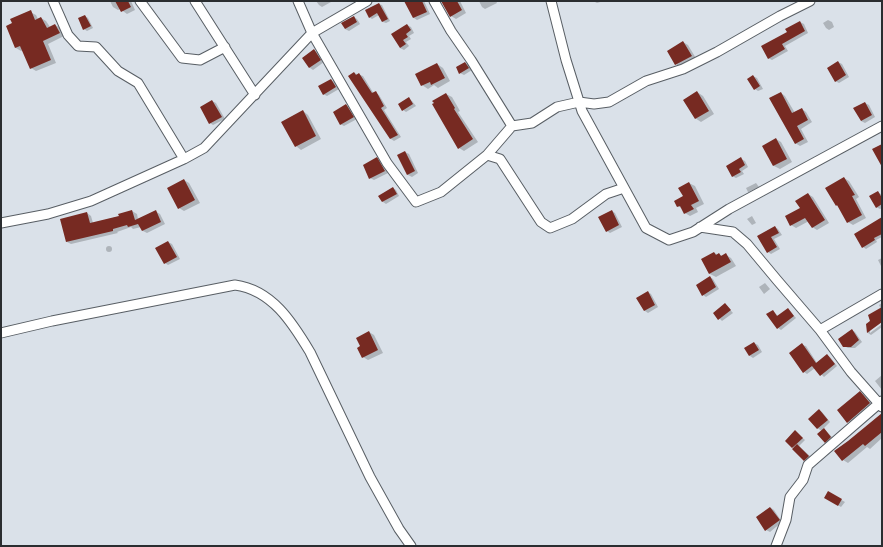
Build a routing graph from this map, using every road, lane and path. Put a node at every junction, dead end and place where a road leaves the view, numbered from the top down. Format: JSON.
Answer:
{"nodes":[{"id":1,"x":53,"y":1,"type":"edge"},
{"id":2,"x":140,"y":1,"type":"edge"},
{"id":3,"x":195,"y":1,"type":"edge"},
{"id":4,"x":298,"y":1,"type":"edge"},
{"id":5,"x":367,"y":1,"type":"edge"},
{"id":6,"x":434,"y":1,"type":"edge"},
{"id":7,"x":551,"y":1,"type":"edge"},
{"id":8,"x":810,"y":1,"type":"edge"},
{"id":9,"x":312,"y":33,"type":"junction"},
{"id":10,"x":225,"y":47,"type":"junction"},
{"id":11,"x":255,"y":95,"type":"junction"},
{"id":12,"x":579,"y":102,"type":"junction"},
{"id":13,"x":512,"y":126,"type":"junction"},
{"id":14,"x":882,"y":126,"type":"edge"},
{"id":15,"x":487,"y":155,"type":"junction"},
{"id":16,"x":184,"y":159,"type":"junction"},
{"id":17,"x":624,"y":188,"type":"junction"},
{"id":18,"x":1,"y":222,"type":"edge"},
{"id":19,"x":700,"y":227,"type":"junction"},
{"id":20,"x":882,"y":294,"type":"edge"},
{"id":21,"x":820,"y":330,"type":"junction"},
{"id":22,"x":1,"y":333,"type":"edge"},
{"id":23,"x":881,"y":404,"type":"edge"},
{"id":24,"x":411,"y":546,"type":"edge"},
{"id":25,"x":776,"y":546,"type":"edge"}],
"edges":[{"from":1,"to":16,"type":"street"},
{"from":2,"to":10,"type":"street"},
{"from":3,"to":10,"type":"street"},
{"from":4,"to":9,"type":"street"},
{"from":5,"to":9,"type":"street"},
{"from":6,"to":13,"type":"street"},
{"from":7,"to":12,"type":"street"},
{"from":8,"to":12,"type":"street"},
{"from":9,"to":11,"type":"street"},
{"from":9,"to":15,"type":"street"},
{"from":10,"to":11,"type":"street"},
{"from":11,"to":16,"type":"street"},
{"from":12,"to":13,"type":"street"},
{"from":12,"to":17,"type":"street"},
{"from":13,"to":15,"type":"street"},
{"from":14,"to":19,"type":"street"},
{"from":15,"to":17,"type":"street"},
{"from":16,"to":18,"type":"street"},
{"from":17,"to":19,"type":"street"},
{"from":19,"to":21,"type":"street"},
{"from":20,"to":21,"type":"street"},
{"from":21,"to":23,"type":"street"},
{"from":22,"to":24,"type":"street"},
{"from":23,"to":25,"type":"street"}]}
